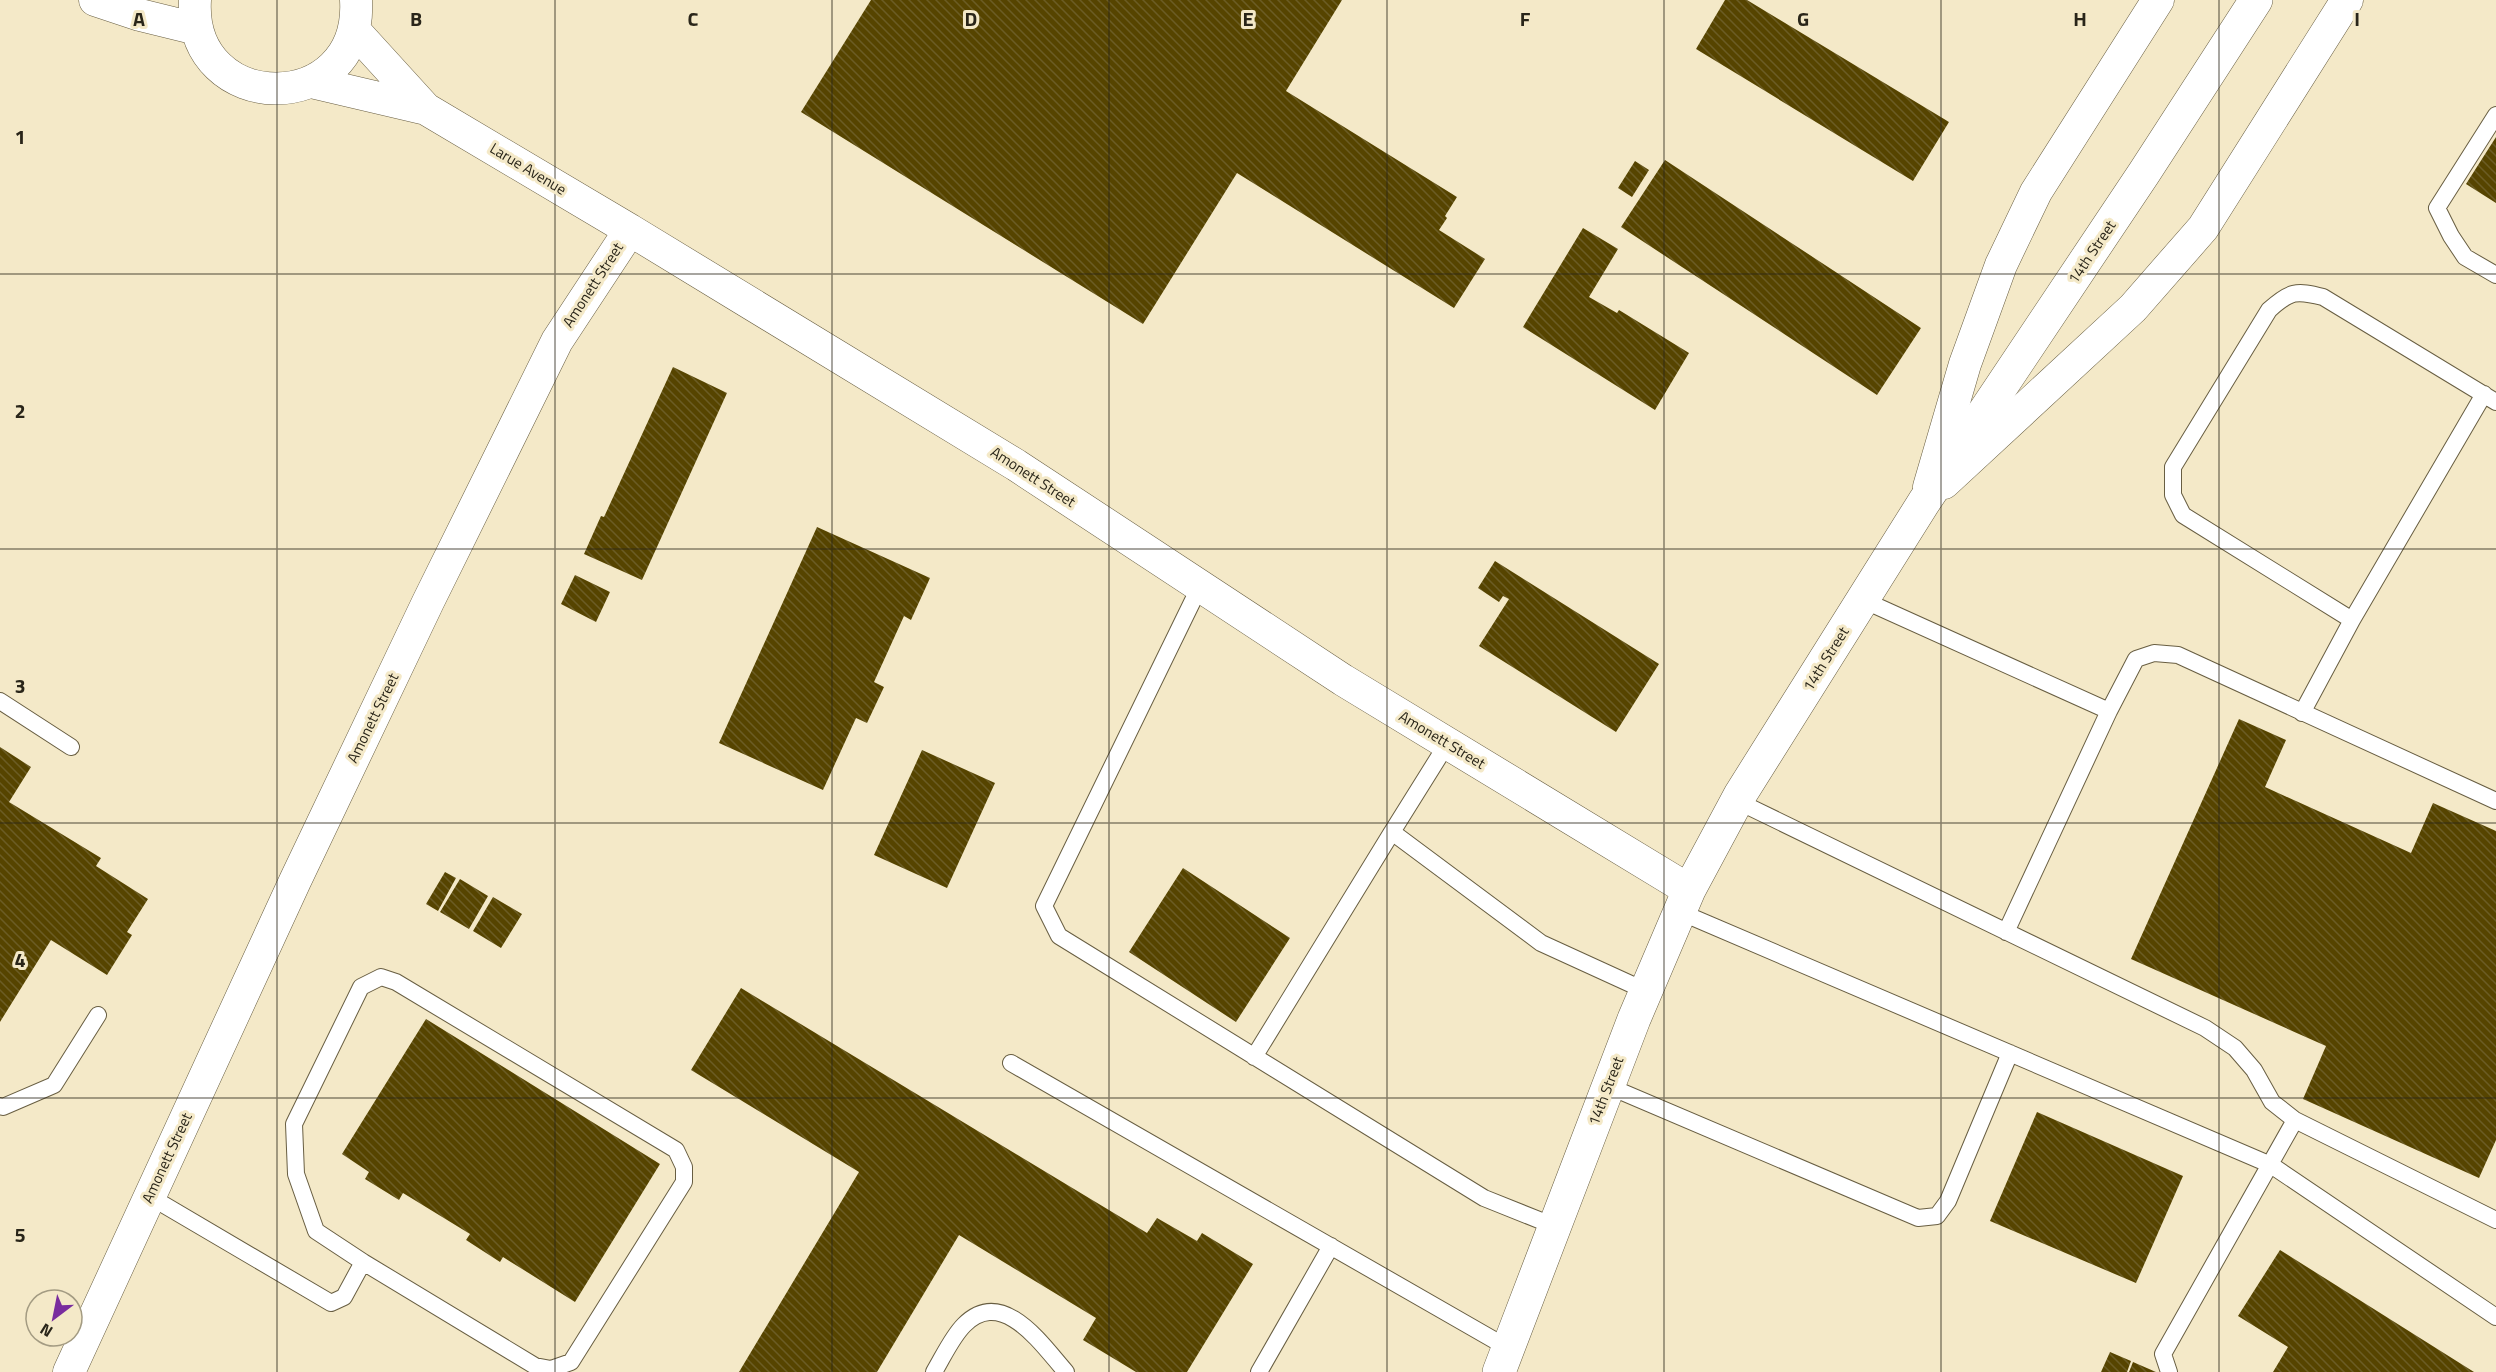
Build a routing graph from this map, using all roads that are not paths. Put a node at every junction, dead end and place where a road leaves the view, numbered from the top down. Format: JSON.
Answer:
{"nodes":[{"id":1,"x":95,"y":0,"type":"edge"},
{"id":2,"x":2157,"y":0,"type":"edge"},
{"id":3,"x":2256,"y":0,"type":"edge"},
{"id":4,"x":2347,"y":0,"type":"edge"},
{"id":5,"x":196,"y":15,"type":"edge"},
{"id":6,"x":355,"y":15,"type":"edge"},
{"id":7,"x":310,"y":82,"type":"junction"},
{"id":8,"x":426,"y":109,"type":"junction"},
{"id":9,"x":2496,"y":115,"type":"edge"},
{"id":10,"x":630,"y":230,"type":"junction"},
{"id":11,"x":2496,"y":275,"type":"edge"},
{"id":12,"x":2490,"y":398,"type":"edge"},
{"id":13,"x":1924,"y":502,"type":"junction"},
{"id":14,"x":1200,"y":586,"type":"junction"},
{"id":15,"x":1863,"y":600,"type":"junction"},
{"id":16,"x":2352,"y":620,"type":"junction"},
{"id":17,"x":0,"y":701,"type":"edge"},
{"id":18,"x":2109,"y":711,"type":"junction"},
{"id":19,"x":2302,"y":712,"type":"junction"},
{"id":20,"x":1447,"y":744,"type":"junction"},
{"id":21,"x":71,"y":747,"type":"dead end"},
{"id":22,"x":1737,"y":801,"type":"junction"},
{"id":23,"x":2496,"y":801,"type":"edge"},
{"id":24,"x":1392,"y":832,"type":"junction"},
{"id":25,"x":1685,"y":901,"type":"junction"},
{"id":26,"x":2006,"y":932,"type":"junction"},
{"id":27,"x":1646,"y":991,"type":"junction"},
{"id":28,"x":98,"y":1015,"type":"dead end"},
{"id":29,"x":2010,"y":1053,"type":"junction"},
{"id":30,"x":1254,"y":1057,"type":"junction"},
{"id":31,"x":1011,"y":1063,"type":"dead end"},
{"id":32,"x":1608,"y":1086,"type":"junction"},
{"id":33,"x":0,"y":1106,"type":"edge"},
{"id":34,"x":2295,"y":1119,"type":"junction"},
{"id":35,"x":2271,"y":1165,"type":"junction"},
{"id":36,"x":149,"y":1196,"type":"junction"},
{"id":37,"x":2496,"y":1221,"type":"edge"},
{"id":38,"x":1554,"y":1226,"type":"junction"},
{"id":39,"x":1331,"y":1246,"type":"junction"},
{"id":40,"x":363,"y":1262,"type":"junction"},
{"id":41,"x":2494,"y":1309,"type":"edge"},
{"id":42,"x":1503,"y":1360,"type":"edge"},
{"id":43,"x":69,"y":1372,"type":"edge"},
{"id":44,"x":934,"y":1372,"type":"edge"},
{"id":45,"x":1066,"y":1372,"type":"edge"},
{"id":46,"x":1259,"y":1372,"type":"edge"},
{"id":47,"x":2169,"y":1372,"type":"edge"}],
"edges":[{"from":1,"to":5,"type":"street"},
{"from":2,"to":13,"type":"street"},
{"from":3,"to":13,"type":"street","name":"14th Street"},
{"from":4,"to":13,"type":"street"},
{"from":5,"to":7,"type":"street"},
{"from":6,"to":7,"type":"street"},
{"from":6,"to":8,"type":"street","name":"Larue Avenue"},
{"from":7,"to":8,"type":"street","name":"Larue Avenue"},
{"from":8,"to":10,"type":"street","name":"Larue Avenue"},
{"from":9,"to":11,"type":"lane"},
{"from":10,"to":14,"type":"street","name":"Amonett Street"},
{"from":10,"to":36,"type":"street","name":"Amonett Street"},
{"from":12,"to":16,"type":"lane"},
{"from":12,"to":16,"type":"lane"},
{"from":13,"to":15,"type":"street","name":"14th Street"},
{"from":14,"to":20,"type":"street","name":"Amonett Street"},
{"from":14,"to":30,"type":"lane"},
{"from":15,"to":18,"type":"lane"},
{"from":15,"to":22,"type":"street","name":"14th Street"},
{"from":16,"to":19,"type":"lane"},
{"from":17,"to":21,"type":"lane"},
{"from":18,"to":19,"type":"lane"},
{"from":18,"to":26,"type":"lane"},
{"from":19,"to":23,"type":"lane"},
{"from":20,"to":24,"type":"lane"},
{"from":20,"to":25,"type":"street","name":"Amonett Street"},
{"from":22,"to":25,"type":"street","name":"14th Street"},
{"from":22,"to":26,"type":"lane"},
{"from":24,"to":27,"type":"lane"},
{"from":24,"to":30,"type":"lane"},
{"from":25,"to":27,"type":"street","name":"14th Street"},
{"from":25,"to":29,"type":"lane"},
{"from":26,"to":34,"type":"lane"},
{"from":27,"to":32,"type":"street","name":"14th Street"},
{"from":28,"to":33,"type":"lane"},
{"from":29,"to":32,"type":"lane"},
{"from":29,"to":35,"type":"lane"},
{"from":30,"to":38,"type":"lane"},
{"from":31,"to":39,"type":"lane"},
{"from":32,"to":38,"type":"street","name":"14th Street"},
{"from":34,"to":35,"type":"lane"},
{"from":34,"to":37,"type":"lane"},
{"from":35,"to":41,"type":"lane"},
{"from":35,"to":47,"type":"lane"},
{"from":36,"to":40,"type":"lane"},
{"from":36,"to":43,"type":"street","name":"Amonett Street"},
{"from":38,"to":42,"type":"street","name":"14th Street"},
{"from":39,"to":42,"type":"lane"},
{"from":39,"to":46,"type":"lane"},
{"from":40,"to":40,"type":"lane"},
{"from":44,"to":45,"type":"lane"}]}
